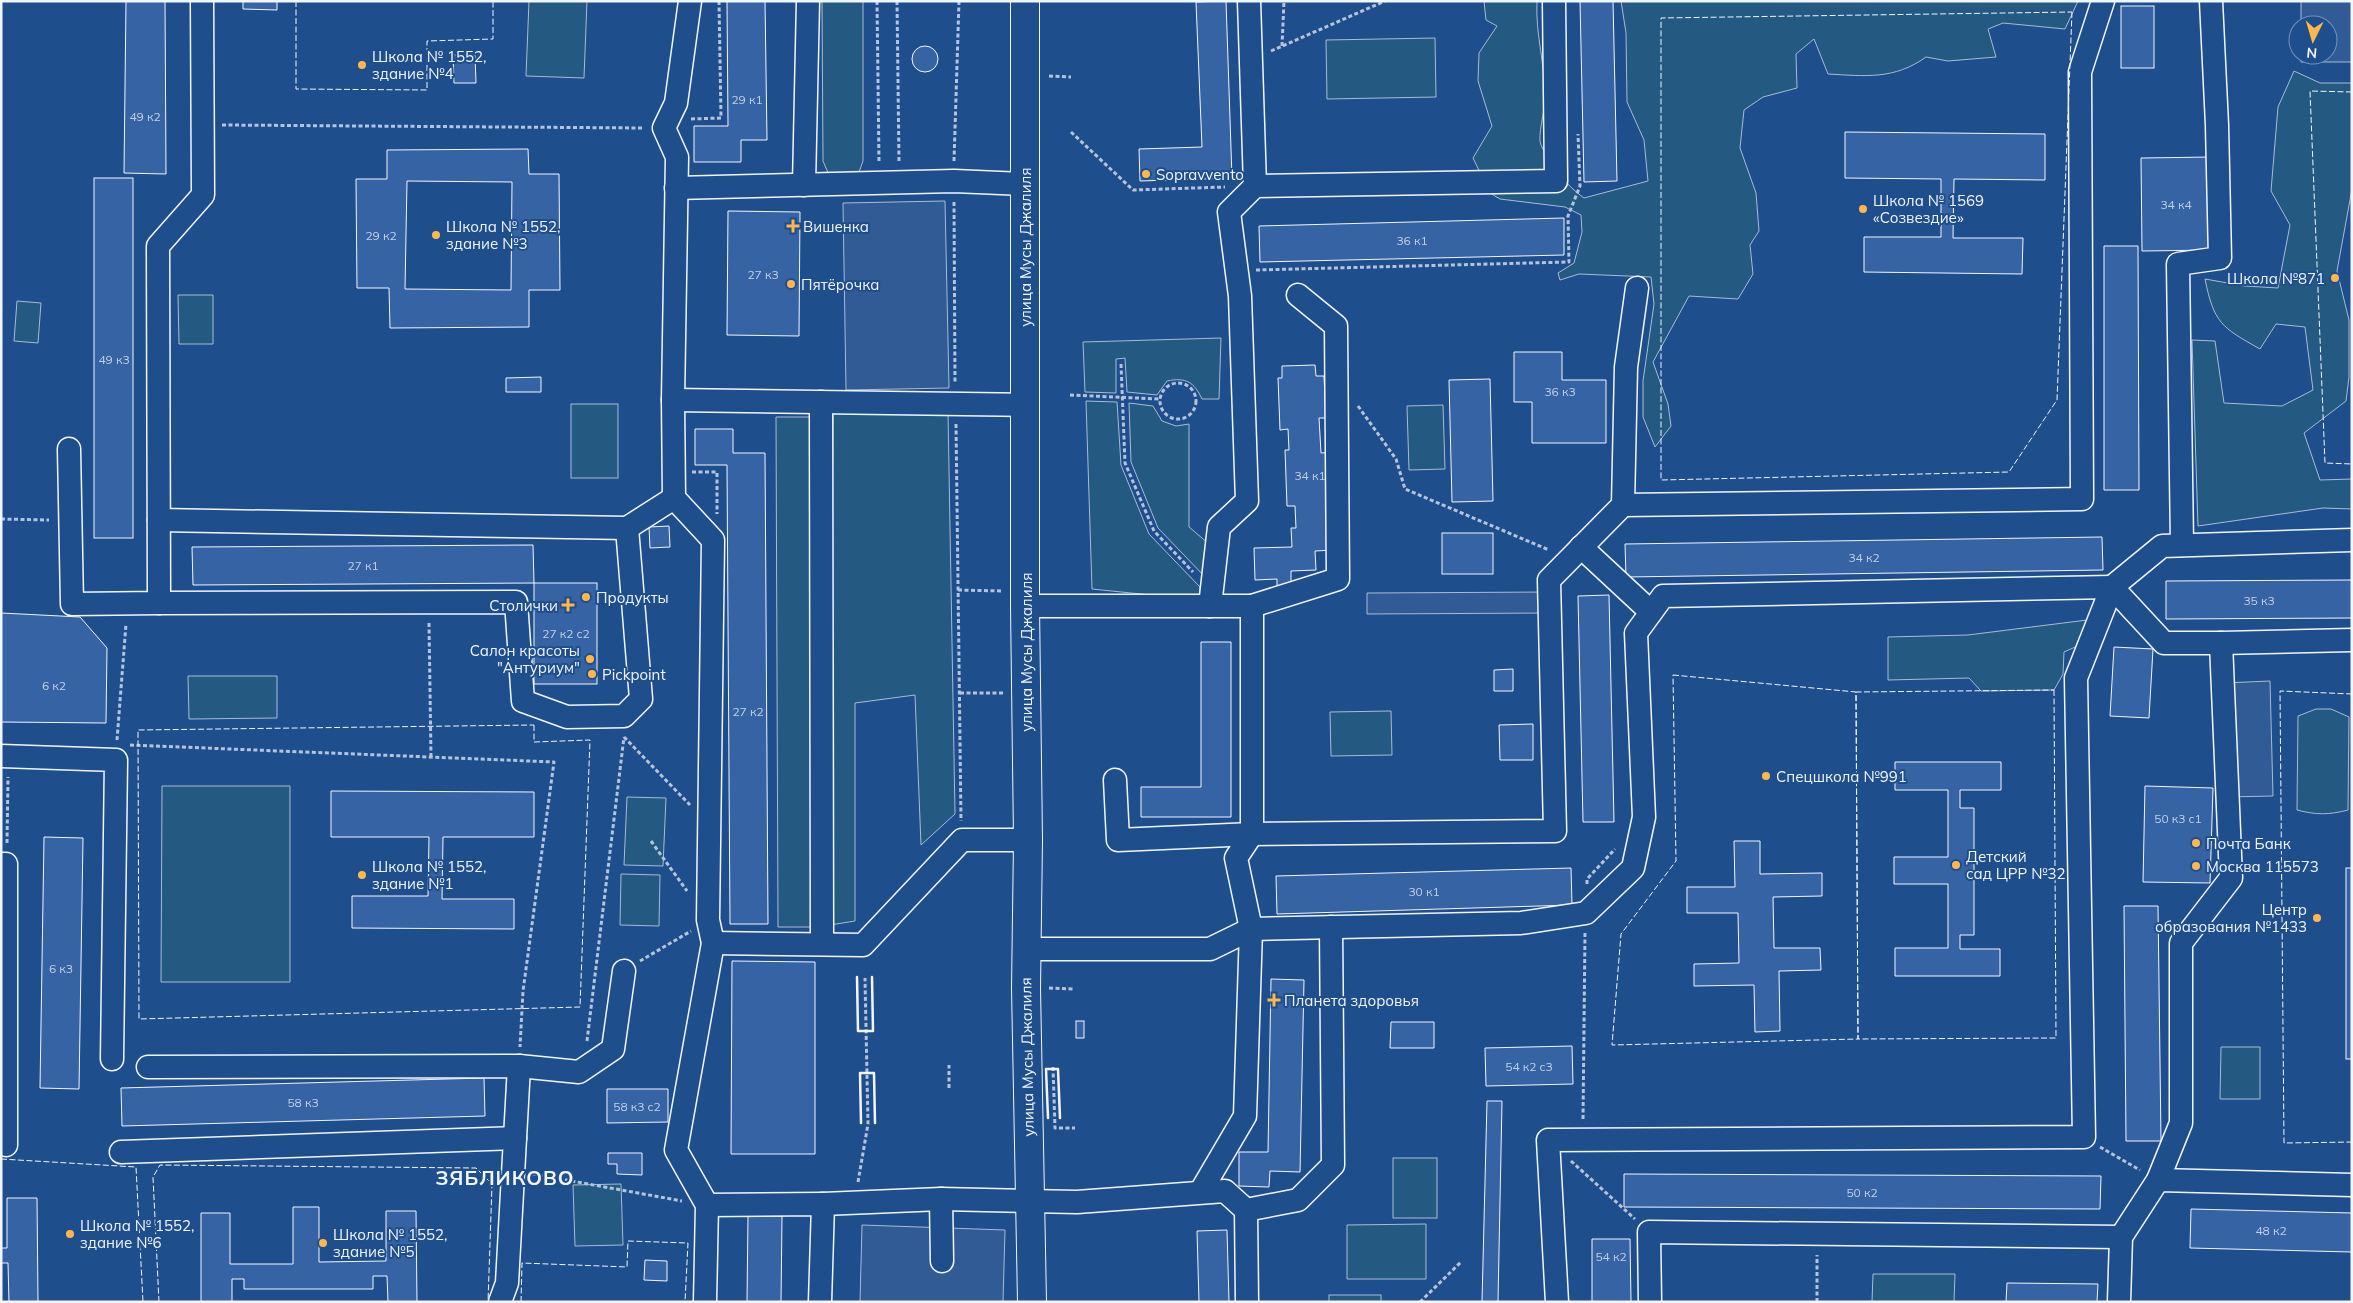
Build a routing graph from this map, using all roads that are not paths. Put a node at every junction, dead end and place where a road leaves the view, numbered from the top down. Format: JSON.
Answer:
{"nodes":[{"id":1,"x":202,"y":1,"type":"edge"},
{"id":2,"x":690,"y":1,"type":"edge"},
{"id":3,"x":808,"y":1,"type":"edge"},
{"id":4,"x":1026,"y":1,"type":"edge"},
{"id":5,"x":1249,"y":1,"type":"edge"},
{"id":6,"x":1554,"y":1,"type":"edge"},
{"id":7,"x":2103,"y":1,"type":"edge"},
{"id":8,"x":2212,"y":1,"type":"edge"},
{"id":9,"x":1025,"y":184,"type":"junction"},
{"id":10,"x":804,"y":185,"type":"junction"},
{"id":11,"x":676,"y":188,"type":"junction"},
{"id":12,"x":1251,"y":190,"type":"junction"},
{"id":13,"x":1637,"y":288,"type":"dead end"},
{"id":14,"x":1298,"y":295,"type":"dead end"},
{"id":15,"x":673,"y":400,"type":"junction"},
{"id":16,"x":821,"y":402,"type":"junction"},
{"id":17,"x":1026,"y":405,"type":"junction"},
{"id":18,"x":69,"y":448,"type":"dead end"},
{"id":19,"x":674,"y":498,"type":"junction"},
{"id":20,"x":1623,"y":505,"type":"junction"},
{"id":21,"x":159,"y":520,"type":"junction"},
{"id":22,"x":626,"y":528,"type":"junction"},
{"id":23,"x":2352,"y":540,"type":"edge"},
{"id":24,"x":2182,"y":545,"type":"junction"},
{"id":25,"x":1576,"y":553,"type":"junction"},
{"id":26,"x":2112,"y":587,"type":"junction"},
{"id":27,"x":1211,"y":598,"type":"junction"},
{"id":28,"x":159,"y":604,"type":"junction"},
{"id":29,"x":1025,"y":606,"type":"junction"},
{"id":30,"x":1252,"y":606,"type":"junction"},
{"id":31,"x":1651,"y":612,"type":"junction"},
{"id":32,"x":2352,"y":640,"type":"edge"},
{"id":33,"x":2221,"y":643,"type":"junction"},
{"id":34,"x":5,"y":756,"type":"edge"},
{"id":35,"x":1115,"y":780,"type":"dead end"},
{"id":36,"x":1252,"y":834,"type":"junction"},
{"id":37,"x":1028,"y":840,"type":"junction"},
{"id":38,"x":4,"y":864,"type":"edge"},
{"id":39,"x":1331,"y":927,"type":"junction"},
{"id":40,"x":1251,"y":929,"type":"junction"},
{"id":41,"x":713,"y":943,"type":"junction"},
{"id":42,"x":822,"y":944,"type":"junction"},
{"id":43,"x":1027,"y":949,"type":"junction"},
{"id":44,"x":624,"y":971,"type":"road end"},
{"id":45,"x":112,"y":1059,"type":"dead end"},
{"id":46,"x":518,"y":1066,"type":"junction"},
{"id":47,"x":148,"y":1067,"type":"dead end"},
{"id":48,"x":515,"y":1138,"type":"junction"},
{"id":49,"x":6,"y":1145,"type":"dead end"},
{"id":50,"x":121,"y":1152,"type":"dead end"},
{"id":51,"x":2158,"y":1180,"type":"junction"},
{"id":52,"x":2352,"y":1185,"type":"edge"},
{"id":53,"x":1201,"y":1191,"type":"junction"},
{"id":54,"x":941,"y":1199,"type":"junction"},
{"id":55,"x":1029,"y":1202,"type":"junction"},
{"id":56,"x":823,"y":1204,"type":"junction"},
{"id":57,"x":707,"y":1205,"type":"junction"},
{"id":58,"x":1246,"y":1210,"type":"junction"},
{"id":59,"x":2121,"y":1238,"type":"junction"},
{"id":60,"x":942,"y":1261,"type":"dead end"},
{"id":61,"x":500,"y":1302,"type":"edge"},
{"id":62,"x":705,"y":1302,"type":"edge"},
{"id":63,"x":820,"y":1302,"type":"edge"},
{"id":64,"x":1032,"y":1302,"type":"edge"},
{"id":65,"x":1248,"y":1302,"type":"edge"},
{"id":66,"x":1557,"y":1302,"type":"edge"},
{"id":67,"x":1650,"y":1302,"type":"edge"},
{"id":68,"x":2119,"y":1302,"type":"edge"}],
"edges":[{"from":1,"to":21,"type":"lane"},
{"from":2,"to":11,"type":"lane"},
{"from":3,"to":10,"type":"lane"},
{"from":4,"to":9,"type":"main road","name":"улица Мусы Джалиля"},
{"from":5,"to":12,"type":"lane"},
{"from":6,"to":12,"type":"lane"},
{"from":7,"to":20,"type":"lane"},
{"from":8,"to":24,"type":"lane"},
{"from":9,"to":10,"type":"lane"},
{"from":9,"to":17,"type":"main road","name":"улица Мусы Джалиля"},
{"from":10,"to":11,"type":"lane"},
{"from":11,"to":15,"type":"lane"},
{"from":12,"to":27,"type":"lane"},
{"from":13,"to":20,"type":"lane"},
{"from":14,"to":30,"type":"lane"},
{"from":15,"to":16,"type":"lane"},
{"from":15,"to":19,"type":"lane"},
{"from":16,"to":17,"type":"lane"},
{"from":16,"to":42,"type":"lane"},
{"from":17,"to":29,"type":"main road","name":"улица Мусы Джалиля"},
{"from":18,"to":28,"type":"lane"},
{"from":19,"to":22,"type":"lane"},
{"from":19,"to":41,"type":"lane"},
{"from":20,"to":25,"type":"lane"},
{"from":21,"to":22,"type":"lane"},
{"from":21,"to":28,"type":"lane"},
{"from":22,"to":28,"type":"lane"},
{"from":23,"to":24,"type":"lane"},
{"from":24,"to":26,"type":"lane"},
{"from":25,"to":31,"type":"lane"},
{"from":25,"to":36,"type":"lane"},
{"from":26,"to":31,"type":"lane"},
{"from":26,"to":33,"type":"lane"},
{"from":26,"to":66,"type":"lane"},
{"from":27,"to":29,"type":"lane"},
{"from":27,"to":30,"type":"lane"},
{"from":29,"to":37,"type":"main road","name":"улица Мусы Джалиля"},
{"from":30,"to":36,"type":"lane"},
{"from":31,"to":39,"type":"lane"},
{"from":32,"to":33,"type":"lane"},
{"from":33,"to":51,"type":"lane"},
{"from":34,"to":45,"type":"lane"},
{"from":35,"to":36,"type":"lane"},
{"from":36,"to":40,"type":"lane"},
{"from":37,"to":42,"type":"lane"},
{"from":37,"to":43,"type":"main road","name":"улица Мусы Джалиля"},
{"from":38,"to":49,"type":"lane"},
{"from":39,"to":40,"type":"lane"},
{"from":39,"to":58,"type":"lane"},
{"from":40,"to":43,"type":"lane"},
{"from":40,"to":53,"type":"lane"},
{"from":41,"to":42,"type":"lane"},
{"from":41,"to":57,"type":"lane"},
{"from":43,"to":55,"type":"main road","name":"улица Мусы Джалиля"},
{"from":44,"to":46,"type":"lane"},
{"from":46,"to":47,"type":"lane"},
{"from":46,"to":48,"type":"lane"},
{"from":48,"to":50,"type":"lane"},
{"from":48,"to":61,"type":"lane"},
{"from":51,"to":52,"type":"lane"},
{"from":51,"to":59,"type":"lane"},
{"from":53,"to":55,"type":"lane"},
{"from":53,"to":58,"type":"lane"},
{"from":54,"to":55,"type":"lane"},
{"from":54,"to":56,"type":"lane"},
{"from":54,"to":60,"type":"lane"},
{"from":55,"to":64,"type":"main road","name":"улица Мусы Джалиля"},
{"from":56,"to":57,"type":"lane"},
{"from":56,"to":63,"type":"lane"},
{"from":57,"to":62,"type":"lane"},
{"from":58,"to":65,"type":"lane"},
{"from":59,"to":67,"type":"lane"},
{"from":59,"to":68,"type":"lane"}]}
